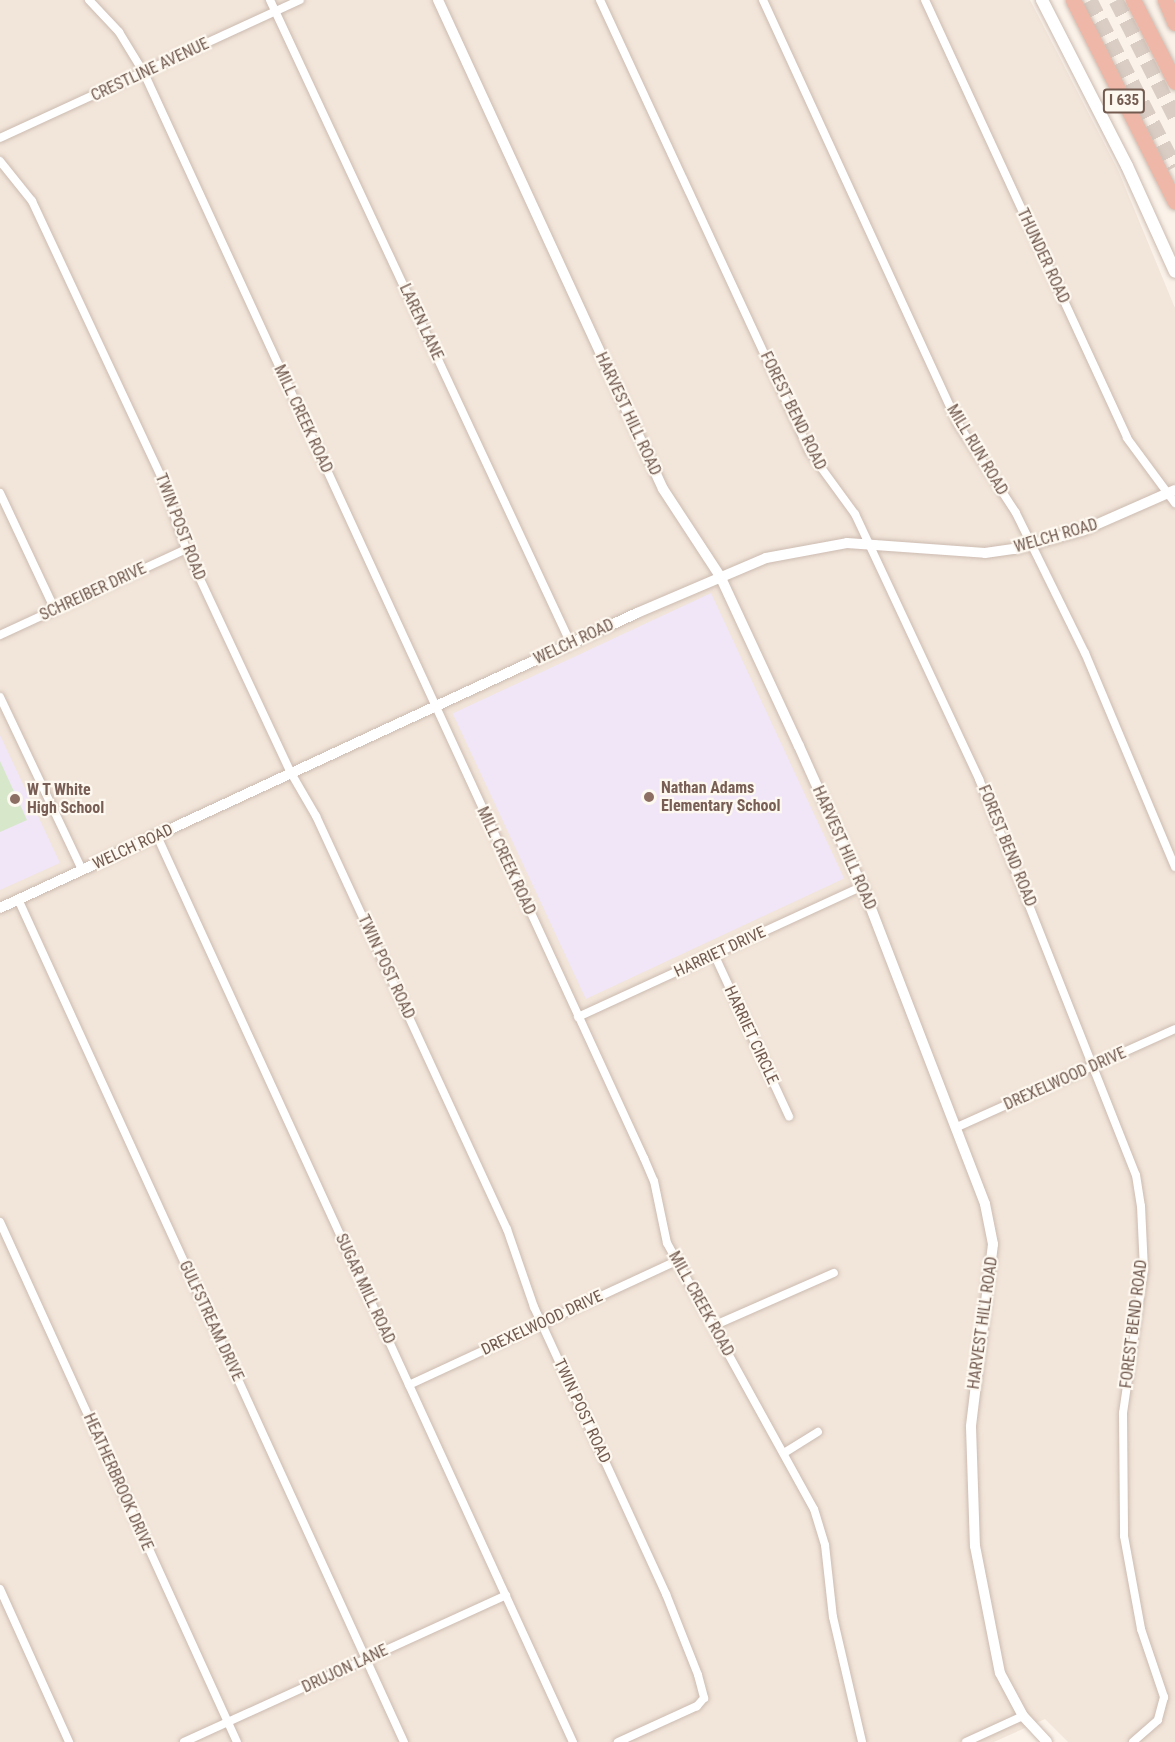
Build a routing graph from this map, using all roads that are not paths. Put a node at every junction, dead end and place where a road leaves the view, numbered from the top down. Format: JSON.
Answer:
{"nodes":[{"id":1,"x":89,"y":0,"type":"edge"},
{"id":2,"x":270,"y":0,"type":"edge"},
{"id":3,"x":300,"y":0,"type":"edge"},
{"id":4,"x":438,"y":0,"type":"edge"},
{"id":5,"x":600,"y":0,"type":"edge"},
{"id":6,"x":763,"y":0,"type":"edge"},
{"id":7,"x":925,"y":0,"type":"edge"},
{"id":8,"x":1042,"y":0,"type":"edge"},
{"id":9,"x":1073,"y":0,"type":"edge"},
{"id":10,"x":1133,"y":0,"type":"edge"},
{"id":11,"x":1165,"y":0,"type":"edge"},
{"id":12,"x":275,"y":11,"type":"junction"},
{"id":13,"x":1175,"y":23,"type":"edge"},
{"id":14,"x":144,"y":73,"type":"junction"},
{"id":15,"x":1175,"y":82,"type":"edge"},
{"id":16,"x":0,"y":138,"type":"edge"},
{"id":17,"x":0,"y":161,"type":"edge"},
{"id":18,"x":1175,"y":202,"type":"edge"},
{"id":19,"x":1175,"y":272,"type":"edge"},
{"id":20,"x":0,"y":493,"type":"edge"},
{"id":21,"x":1173,"y":496,"type":"edge"},
{"id":22,"x":870,"y":544,"type":"junction"},
{"id":23,"x":1033,"y":545,"type":"junction"},
{"id":24,"x":186,"y":549,"type":"junction"},
{"id":25,"x":720,"y":576,"type":"junction"},
{"id":26,"x":55,"y":610,"type":"junction"},
{"id":27,"x":0,"y":635,"type":"edge"},
{"id":28,"x":571,"y":644,"type":"junction"},
{"id":29,"x":0,"y":697,"type":"edge"},
{"id":30,"x":436,"y":706,"type":"junction"},
{"id":31,"x":291,"y":773,"type":"junction"},
{"id":32,"x":157,"y":836,"type":"junction"},
{"id":33,"x":1175,"y":867,"type":"edge"},
{"id":34,"x":82,"y":870,"type":"junction"},
{"id":35,"x":863,"y":886,"type":"junction"},
{"id":36,"x":18,"y":899,"type":"junction"},
{"id":37,"x":0,"y":908,"type":"edge"},
{"id":38,"x":714,"y":954,"type":"junction"},
{"id":39,"x":578,"y":1017,"type":"junction"},
{"id":40,"x":1175,"y":1029,"type":"edge"},
{"id":41,"x":1095,"y":1065,"type":"junction"},
{"id":42,"x":789,"y":1116,"type":"dead end"},
{"id":43,"x":955,"y":1128,"type":"junction"},
{"id":44,"x":0,"y":1222,"type":"edge"},
{"id":45,"x":676,"y":1261,"type":"junction"},
{"id":46,"x":834,"y":1273,"type":"dead end"},
{"id":47,"x":541,"y":1322,"type":"junction"},
{"id":48,"x":713,"y":1326,"type":"junction"},
{"id":49,"x":409,"y":1385,"type":"junction"},
{"id":50,"x":818,"y":1432,"type":"dead end"},
{"id":51,"x":784,"y":1453,"type":"junction"},
{"id":52,"x":0,"y":1588,"type":"edge"},
{"id":53,"x":506,"y":1595,"type":"junction"},
{"id":54,"x":366,"y":1659,"type":"junction"},
{"id":55,"x":1023,"y":1716,"type":"junction"},
{"id":56,"x":228,"y":1723,"type":"junction"},
{"id":57,"x":69,"y":1742,"type":"edge"},
{"id":58,"x":184,"y":1742,"type":"edge"},
{"id":59,"x":237,"y":1742,"type":"edge"},
{"id":60,"x":404,"y":1742,"type":"edge"},
{"id":61,"x":573,"y":1742,"type":"edge"},
{"id":62,"x":618,"y":1742,"type":"edge"},
{"id":63,"x":862,"y":1742,"type":"edge"},
{"id":64,"x":966,"y":1742,"type":"edge"},
{"id":65,"x":1047,"y":1742,"type":"edge"},
{"id":66,"x":1133,"y":1742,"type":"edge"}],
"edges":[{"from":1,"to":14,"type":"street","name":"MILL CREEK ROAD"},
{"from":2,"to":12,"type":"street","name":"LAREN LANE"},
{"from":3,"to":12,"type":"street","name":"CRESTLINE AVENUE"},
{"from":4,"to":25,"type":"street","name":"HARVEST HILL ROAD"},
{"from":5,"to":22,"type":"street","name":"FOREST BEND ROAD"},
{"from":6,"to":23,"type":"street","name":"MILL RUN ROAD"},
{"from":7,"to":21,"type":"street","name":"THUNDER ROAD"},
{"from":8,"to":19,"type":"main road"},
{"from":9,"to":18,"type":"highway","number":"I 635"},
{"from":10,"to":15,"type":"highway"},
{"from":11,"to":13,"type":"highway"},
{"from":12,"to":14,"type":"street","name":"CRESTLINE AVENUE"},
{"from":12,"to":28,"type":"street","name":"LAREN LANE"},
{"from":14,"to":16,"type":"street","name":"CRESTLINE AVENUE"},
{"from":14,"to":30,"type":"street","name":"MILL CREEK ROAD"},
{"from":17,"to":24,"type":"street","name":"TWIN POST ROAD"},
{"from":20,"to":26,"type":"street"},
{"from":21,"to":23,"type":"street","name":"WELCH ROAD"},
{"from":22,"to":23,"type":"street","name":"WELCH ROAD"},
{"from":22,"to":25,"type":"street","name":"WELCH ROAD"},
{"from":22,"to":41,"type":"street","name":"FOREST BEND ROAD"},
{"from":23,"to":33,"type":"street","name":"MILL RUN ROAD"},
{"from":24,"to":26,"type":"street","name":"SCHREIBER DRIVE"},
{"from":24,"to":31,"type":"street","name":"TWIN POST ROAD"},
{"from":25,"to":28,"type":"street","name":"WELCH ROAD"},
{"from":25,"to":35,"type":"street","name":"HARVEST HILL ROAD"},
{"from":26,"to":27,"type":"street","name":"SCHREIBER DRIVE"},
{"from":28,"to":30,"type":"street","name":"WELCH ROAD"},
{"from":29,"to":34,"type":"street"},
{"from":30,"to":31,"type":"street","name":"WELCH ROAD"},
{"from":30,"to":39,"type":"street","name":"MILL CREEK ROAD"},
{"from":31,"to":32,"type":"street","name":"WELCH ROAD"},
{"from":31,"to":47,"type":"street","name":"TWIN POST ROAD"},
{"from":32,"to":34,"type":"street","name":"WELCH ROAD"},
{"from":32,"to":49,"type":"street","name":"SUGAR MILL ROAD"},
{"from":34,"to":36,"type":"street","name":"WELCH ROAD"},
{"from":35,"to":38,"type":"street","name":"HARRIET DRIVE"},
{"from":35,"to":43,"type":"street","name":"HARVEST HILL ROAD"},
{"from":36,"to":37,"type":"street","name":"WELCH ROAD"},
{"from":36,"to":54,"type":"street","name":"GULFSTREAM DRIVE"},
{"from":38,"to":39,"type":"street","name":"HARRIET DRIVE"},
{"from":38,"to":42,"type":"street","name":"HARRIET CIRCLE"},
{"from":39,"to":45,"type":"street","name":"MILL CREEK ROAD"},
{"from":40,"to":41,"type":"street","name":"DREXELWOOD DRIVE"},
{"from":41,"to":43,"type":"street","name":"DREXELWOOD DRIVE"},
{"from":41,"to":66,"type":"street","name":"FOREST BEND ROAD"},
{"from":43,"to":55,"type":"street","name":"HARVEST HILL ROAD"},
{"from":44,"to":56,"type":"street","name":"HEATHERBROOK DRIVE"},
{"from":45,"to":47,"type":"street","name":"DREXELWOOD DRIVE"},
{"from":45,"to":48,"type":"street","name":"MILL CREEK ROAD"},
{"from":46,"to":48,"type":"street"},
{"from":47,"to":49,"type":"street","name":"DREXELWOOD DRIVE"},
{"from":47,"to":62,"type":"street","name":"TWIN POST ROAD"},
{"from":48,"to":51,"type":"street","name":"MILL CREEK ROAD"},
{"from":49,"to":53,"type":"street","name":"SUGAR MILL ROAD"},
{"from":50,"to":51,"type":"street"},
{"from":51,"to":63,"type":"street","name":"MILL CREEK ROAD"},
{"from":52,"to":57,"type":"street"},
{"from":53,"to":54,"type":"street","name":"DRUJON LANE"},
{"from":53,"to":61,"type":"street","name":"SUGAR MILL ROAD"},
{"from":54,"to":56,"type":"street","name":"DRUJON LANE"},
{"from":54,"to":60,"type":"street","name":"GULFSTREAM DRIVE"},
{"from":55,"to":64,"type":"street"},
{"from":55,"to":65,"type":"street","name":"HARVEST HILL ROAD"},
{"from":56,"to":58,"type":"street","name":"DRUJON LANE"},
{"from":56,"to":59,"type":"street","name":"HEATHERBROOK DRIVE"}]}
